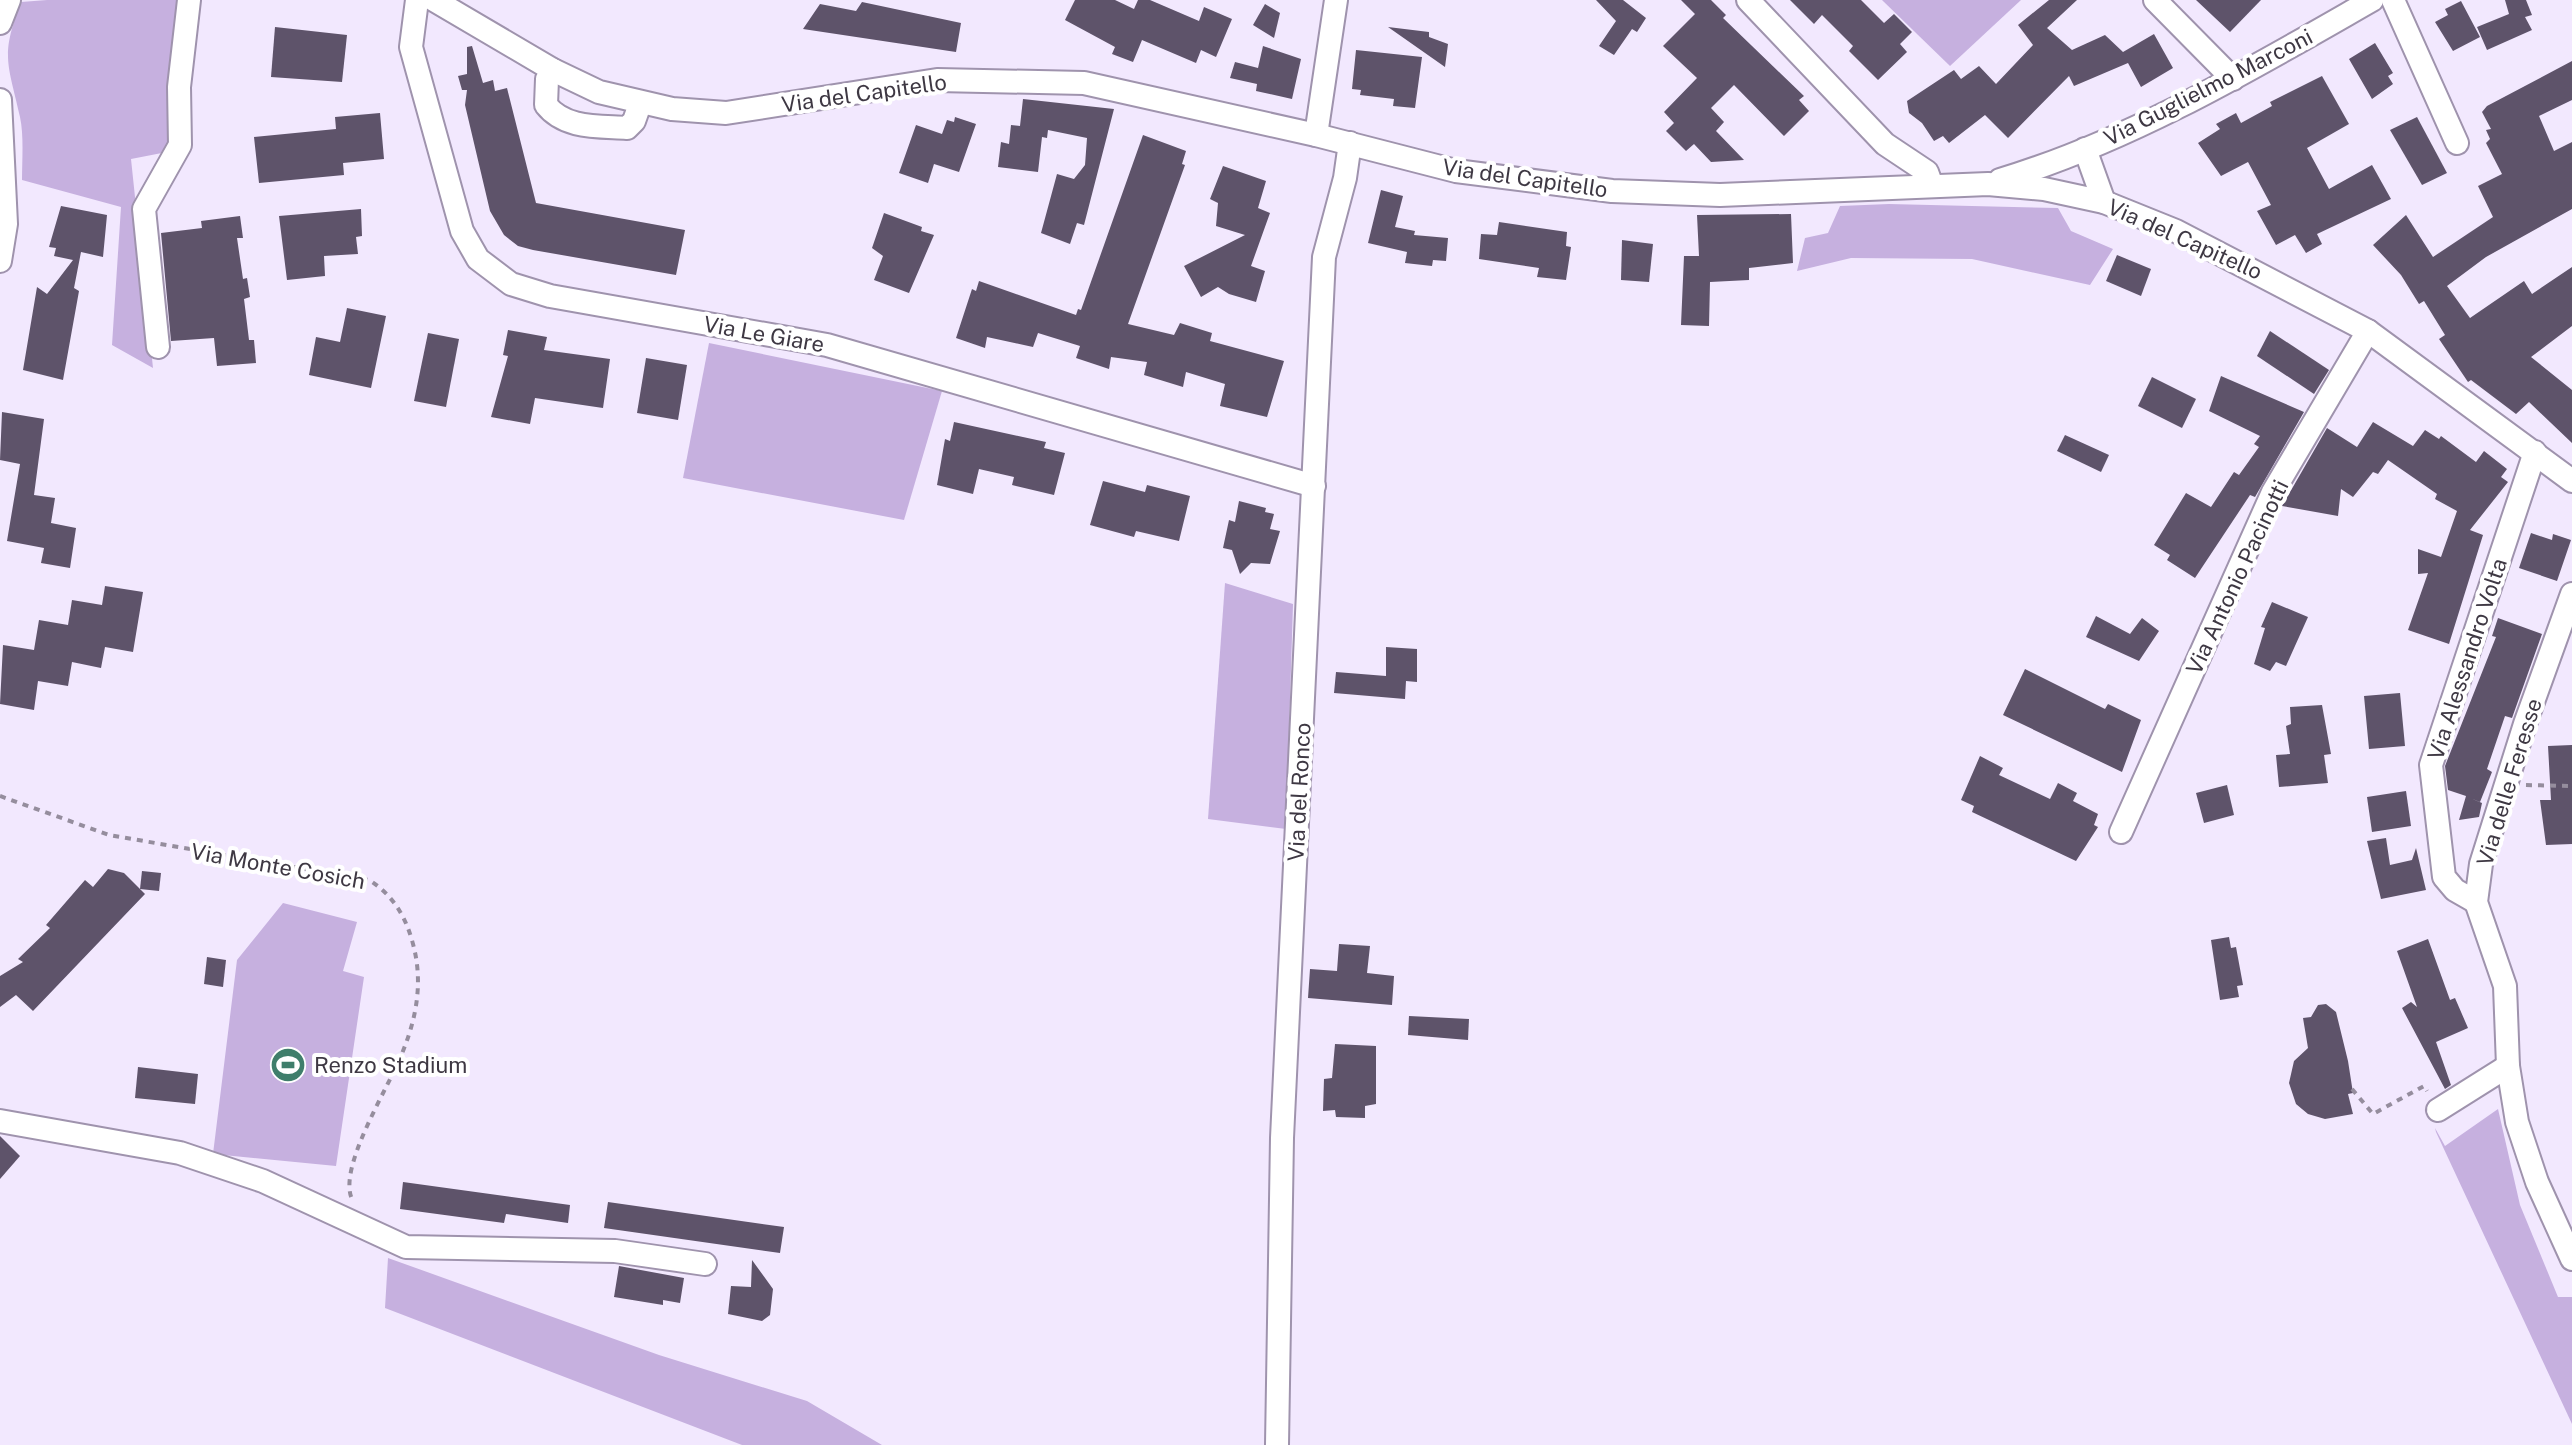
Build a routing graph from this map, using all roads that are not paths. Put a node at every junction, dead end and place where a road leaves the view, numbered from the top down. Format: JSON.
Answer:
{"nodes":[{"id":1,"x":9,"y":0,"type":"edge"},
{"id":2,"x":189,"y":0,"type":"edge"},
{"id":3,"x":417,"y":0,"type":"edge"},
{"id":4,"x":434,"y":0,"type":"edge"},
{"id":5,"x":1336,"y":0,"type":"edge"},
{"id":6,"x":1748,"y":0,"type":"edge"},
{"id":7,"x":2155,"y":0,"type":"edge"},
{"id":8,"x":2372,"y":0,"type":"edge"},
{"id":9,"x":2393,"y":0,"type":"edge"},
{"id":10,"x":0,"y":23,"type":"edge"},
{"id":11,"x":553,"y":70,"type":"junction"},
{"id":12,"x":2233,"y":79,"type":"junction"},
{"id":13,"x":0,"y":100,"type":"edge"},
{"id":14,"x":640,"y":104,"type":"junction"},
{"id":15,"x":1316,"y":135,"type":"junction"},
{"id":16,"x":1350,"y":143,"type":"junction"},
{"id":17,"x":2457,"y":143,"type":"dead end"},
{"id":18,"x":1885,"y":144,"type":"junction"},
{"id":19,"x":2085,"y":149,"type":"junction"},
{"id":20,"x":1988,"y":184,"type":"junction"},
{"id":21,"x":1932,"y":186,"type":"junction"},
{"id":22,"x":1882,"y":187,"type":"junction"},
{"id":23,"x":2104,"y":202,"type":"junction"},
{"id":24,"x":0,"y":261,"type":"edge"},
{"id":25,"x":2368,"y":331,"type":"junction"},
{"id":26,"x":158,"y":347,"type":"dead end"},
{"id":27,"x":2535,"y":452,"type":"junction"},
{"id":28,"x":2572,"y":481,"type":"edge"},
{"id":29,"x":1314,"y":486,"type":"junction"},
{"id":30,"x":2572,"y":594,"type":"edge"},
{"id":31,"x":2121,"y":832,"type":"dead end"},
{"id":32,"x":2476,"y":902,"type":"junction"},
{"id":33,"x":2508,"y":1066,"type":"junction"},
{"id":34,"x":2438,"y":1110,"type":"road end"},
{"id":35,"x":0,"y":1121,"type":"edge"},
{"id":36,"x":2572,"y":1259,"type":"edge"},
{"id":37,"x":705,"y":1264,"type":"dead end"},
{"id":38,"x":1277,"y":1445,"type":"edge"}],
"edges":[{"from":1,"to":10,"type":"street"},
{"from":2,"to":26,"type":"street"},
{"from":3,"to":29,"type":"street","name":"Via Le Giare"},
{"from":4,"to":11,"type":"street","name":"Via del Capitello"},
{"from":5,"to":15,"type":"street"},
{"from":6,"to":18,"type":"street"},
{"from":7,"to":12,"type":"street"},
{"from":8,"to":12,"type":"street","name":"Via Guglielmo Marconi"},
{"from":9,"to":17,"type":"street"},
{"from":11,"to":14,"type":"street","name":"Via del Capitello"},
{"from":11,"to":14,"type":"street"},
{"from":12,"to":19,"type":"street","name":"Via Guglielmo Marconi"},
{"from":13,"to":24,"type":"street"},
{"from":14,"to":15,"type":"street","name":"Via del Capitello"},
{"from":15,"to":16,"type":"street","name":"Via del Capitello"},
{"from":16,"to":22,"type":"street","name":"Via del Capitello"},
{"from":16,"to":29,"type":"street","name":"Via del Ronco"},
{"from":18,"to":21,"type":"street"},
{"from":18,"to":22,"type":"street"},
{"from":19,"to":20,"type":"street","name":"Via Guglielmo Marconi"},
{"from":19,"to":23,"type":"street","name":"Via Guglielmo Marconi"},
{"from":20,"to":21,"type":"street","name":"Via del Capitello"},
{"from":20,"to":23,"type":"street","name":"Via del Capitello"},
{"from":21,"to":22,"type":"street","name":"Via del Capitello"},
{"from":23,"to":25,"type":"street","name":"Via del Capitello"},
{"from":25,"to":27,"type":"street","name":"Via del Capitello"},
{"from":25,"to":31,"type":"street","name":"Via Antonio Pacinotti"},
{"from":27,"to":28,"type":"street","name":"Via del Capitello"},
{"from":27,"to":32,"type":"street","name":"Via Alessandro Volta"},
{"from":29,"to":38,"type":"street","name":"Via del Ronco"},
{"from":30,"to":32,"type":"street","name":"Via delle Feresse"},
{"from":32,"to":33,"type":"street","name":"Via delle Feresse"},
{"from":33,"to":34,"type":"street"},
{"from":33,"to":36,"type":"street","name":"Via delle Feresse"},
{"from":35,"to":37,"type":"street"}]}
